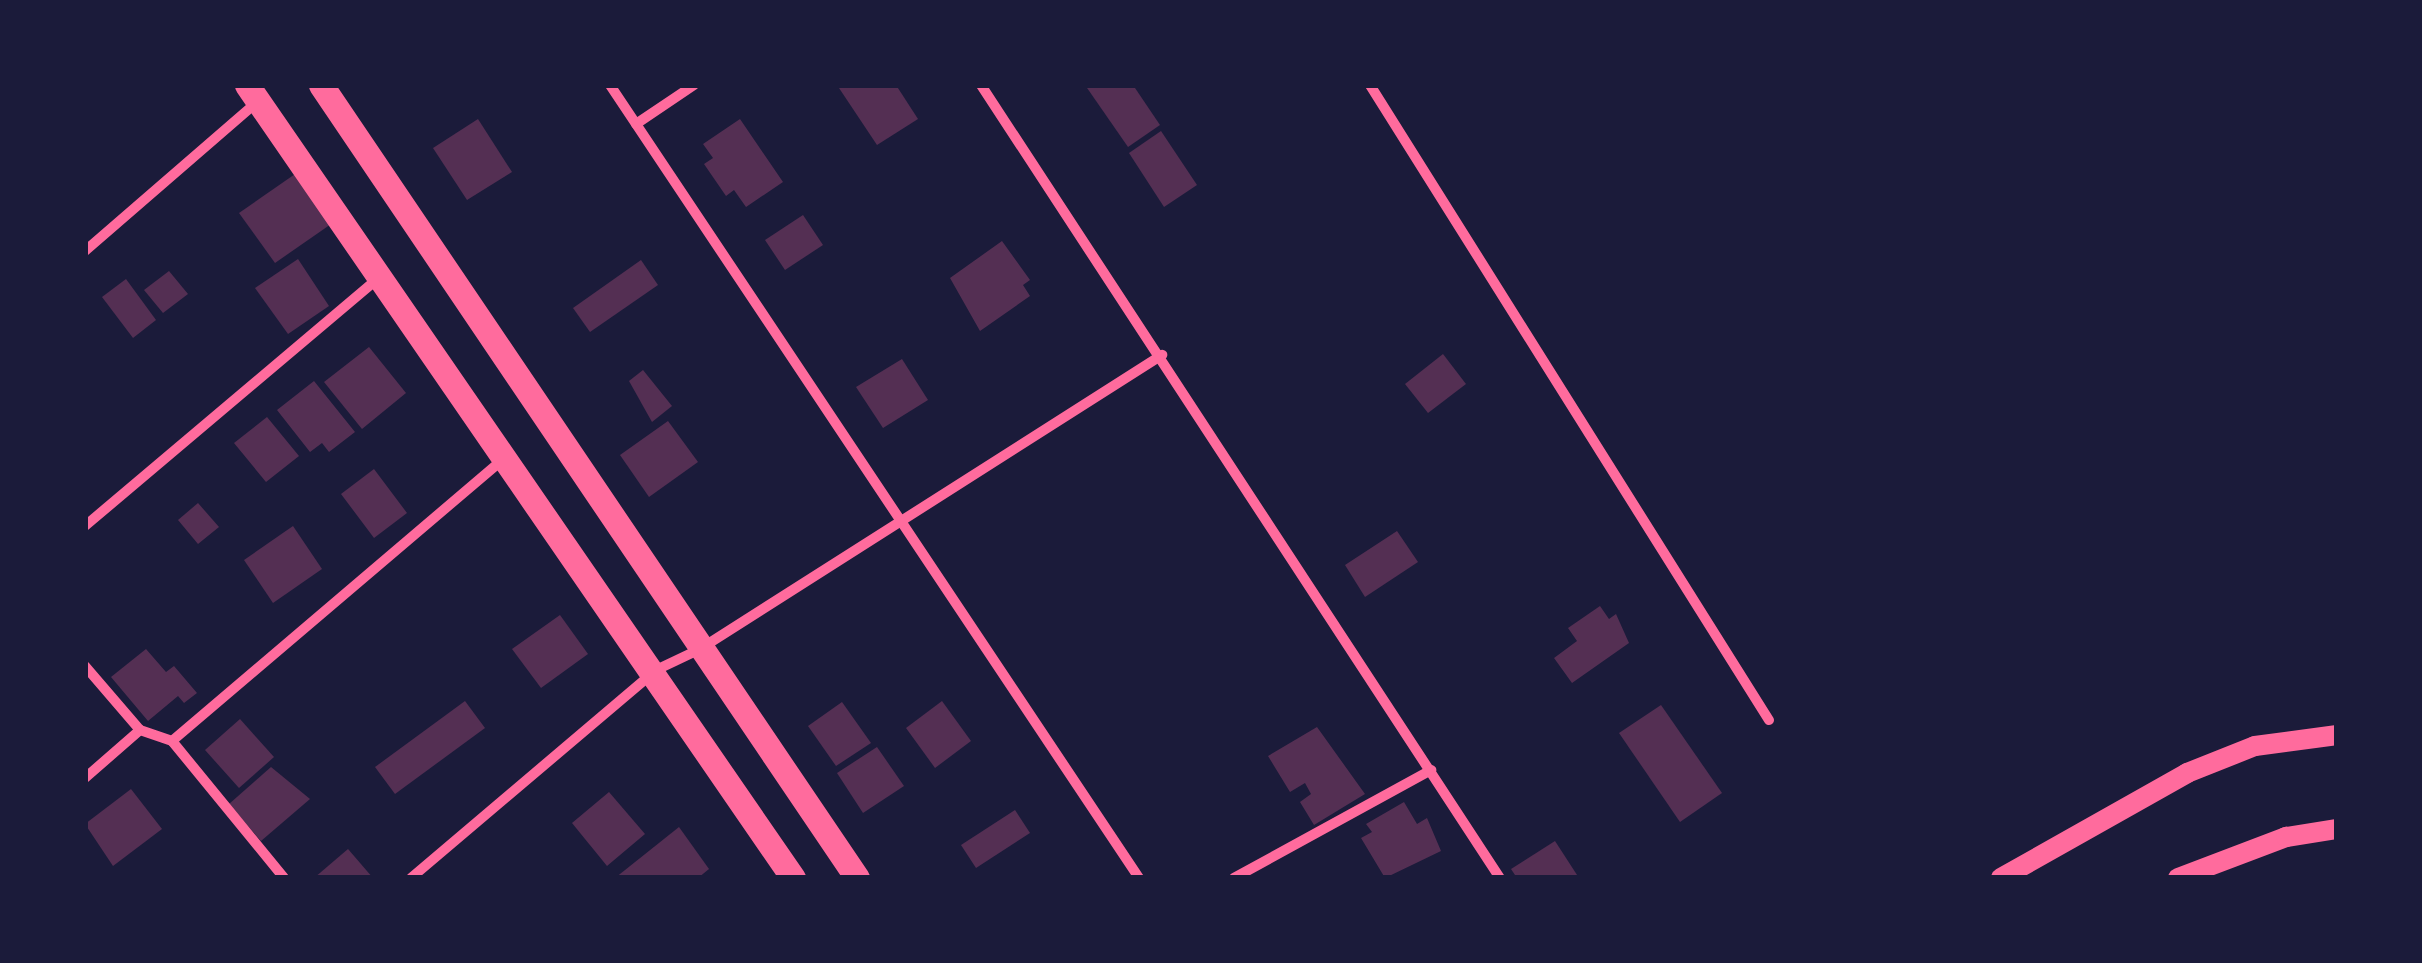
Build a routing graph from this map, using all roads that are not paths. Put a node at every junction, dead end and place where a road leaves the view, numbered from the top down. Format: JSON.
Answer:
{"nodes":[{"id":1,"x":321,"y":85,"type":"edge"},
{"id":2,"x":610,"y":85,"type":"edge"},
{"id":3,"x":694,"y":85,"type":"edge"},
{"id":4,"x":981,"y":85,"type":"edge"},
{"id":5,"x":1370,"y":85,"type":"edge"},
{"id":6,"x":253,"y":93,"type":"edge"},
{"id":7,"x":636,"y":124,"type":"junction"},
{"id":8,"x":85,"y":251,"type":"edge"},
{"id":9,"x":381,"y":277,"type":"junction"},
{"id":10,"x":1162,"y":355,"type":"junction"},
{"id":11,"x":506,"y":456,"type":"junction"},
{"id":12,"x":899,"y":524,"type":"junction"},
{"id":13,"x":85,"y":526,"type":"edge"},
{"id":14,"x":700,"y":649,"type":"junction"},
{"id":15,"x":85,"y":666,"type":"edge"},
{"id":16,"x":656,"y":670,"type":"junction"},
{"id":17,"x":1769,"y":720,"type":"dead end"},
{"id":18,"x":140,"y":730,"type":"junction"},
{"id":19,"x":2337,"y":734,"type":"edge"},
{"id":20,"x":172,"y":741,"type":"junction"},
{"id":21,"x":1431,"y":770,"type":"junction"},
{"id":22,"x":85,"y":778,"type":"edge"},
{"id":23,"x":2337,"y":829,"type":"edge"},
{"id":24,"x":284,"y":878,"type":"edge"},
{"id":25,"x":410,"y":878,"type":"edge"},
{"id":26,"x":793,"y":878,"type":"edge"},
{"id":27,"x":857,"y":878,"type":"edge"},
{"id":28,"x":1139,"y":878,"type":"edge"},
{"id":29,"x":1234,"y":878,"type":"edge"},
{"id":30,"x":1500,"y":878,"type":"edge"},
{"id":31,"x":2000,"y":878,"type":"edge"},
{"id":32,"x":2178,"y":878,"type":"edge"}],
"edges":[{"from":1,"to":14,"type":"main road"},
{"from":2,"to":7,"type":"street"},
{"from":3,"to":7,"type":"street"},
{"from":4,"to":10,"type":"street"},
{"from":5,"to":17,"type":"street"},
{"from":6,"to":8,"type":"street"},
{"from":6,"to":9,"type":"main road"},
{"from":7,"to":12,"type":"street"},
{"from":9,"to":11,"type":"main road"},
{"from":9,"to":13,"type":"street"},
{"from":10,"to":12,"type":"street"},
{"from":10,"to":21,"type":"street"},
{"from":11,"to":16,"type":"main road"},
{"from":11,"to":20,"type":"street"},
{"from":12,"to":14,"type":"street"},
{"from":12,"to":28,"type":"street"},
{"from":14,"to":16,"type":"street"},
{"from":14,"to":27,"type":"main road"},
{"from":15,"to":18,"type":"street"},
{"from":16,"to":25,"type":"street"},
{"from":16,"to":26,"type":"main road"},
{"from":18,"to":20,"type":"street"},
{"from":18,"to":22,"type":"street"},
{"from":19,"to":31,"type":"main road"},
{"from":20,"to":24,"type":"street"},
{"from":21,"to":29,"type":"street"},
{"from":21,"to":30,"type":"street"},
{"from":23,"to":32,"type":"main road"}]}
